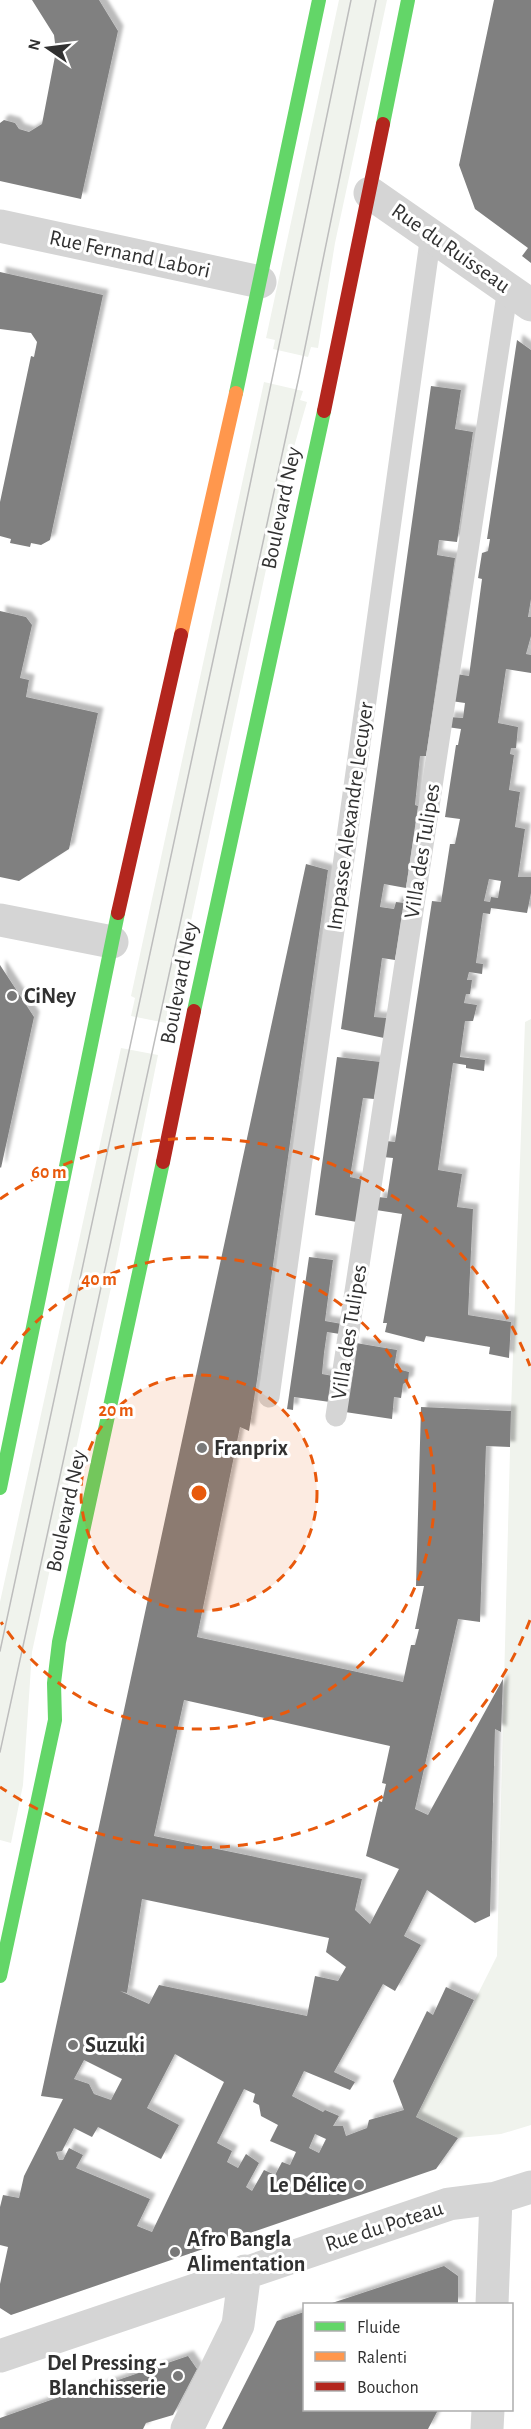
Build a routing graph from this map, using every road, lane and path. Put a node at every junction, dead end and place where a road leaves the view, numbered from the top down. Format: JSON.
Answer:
{"nodes":[{"id":1,"x":319,"y":0,"type":"edge"},
{"id":2,"x":408,"y":0,"type":"edge"},
{"id":3,"x":370,"y":193,"type":"junction"},
{"id":4,"x":0,"y":226,"type":"edge"},
{"id":5,"x":430,"y":234,"type":"junction"},
{"id":6,"x":260,"y":282,"type":"junction"},
{"id":7,"x":520,"y":296,"type":"edge"},
{"id":8,"x":0,"y":920,"type":"edge"},
{"id":9,"x":112,"y":942,"type":"junction"},
{"id":10,"x":269,"y":1397,"type":"dead end"},
{"id":11,"x":336,"y":1416,"type":"dead end"},
{"id":12,"x":0,"y":1488,"type":"edge"},
{"id":13,"x":0,"y":1976,"type":"edge"},
{"id":14,"x":531,"y":2187,"type":"edge"},
{"id":15,"x":496,"y":2198,"type":"junction"},
{"id":16,"x":245,"y":2271,"type":"junction"},
{"id":17,"x":492,"y":2303,"type":"edge"},
{"id":18,"x":0,"y":2356,"type":"edge"},
{"id":19,"x":488,"y":2411,"type":"edge"},
{"id":20,"x":187,"y":2429,"type":"edge"},
{"id":21,"x":487,"y":2429,"type":"edge"}],
"edges":[{"from":1,"to":6,"type":"main road"},
{"from":2,"to":3,"type":"main road","name":"Boulevard Ney"},
{"from":3,"to":5,"type":"street","name":"Rue du Ruisseau"},
{"from":3,"to":13,"type":"main road","name":"Boulevard Ney"},
{"from":4,"to":6,"type":"street","name":"Rue Fernand Labori"},
{"from":5,"to":7,"type":"street","name":"Rue du Ruisseau"},
{"from":5,"to":10,"type":"lane","name":"Impasse Alexandre Lecuyer"},
{"from":6,"to":9,"type":"main road"},
{"from":7,"to":11,"type":"lane","name":"Villa des Tulipes"},
{"from":8,"to":9,"type":"street"},
{"from":9,"to":12,"type":"main road"},
{"from":14,"to":15,"type":"street","name":"Rue du Poteau"},
{"from":15,"to":16,"type":"street","name":"Rue du Poteau"},
{"from":15,"to":17,"type":"street"},
{"from":16,"to":18,"type":"street","name":"Rue du Poteau"},
{"from":16,"to":20,"type":"street"},
{"from":19,"to":21,"type":"street"}]}
